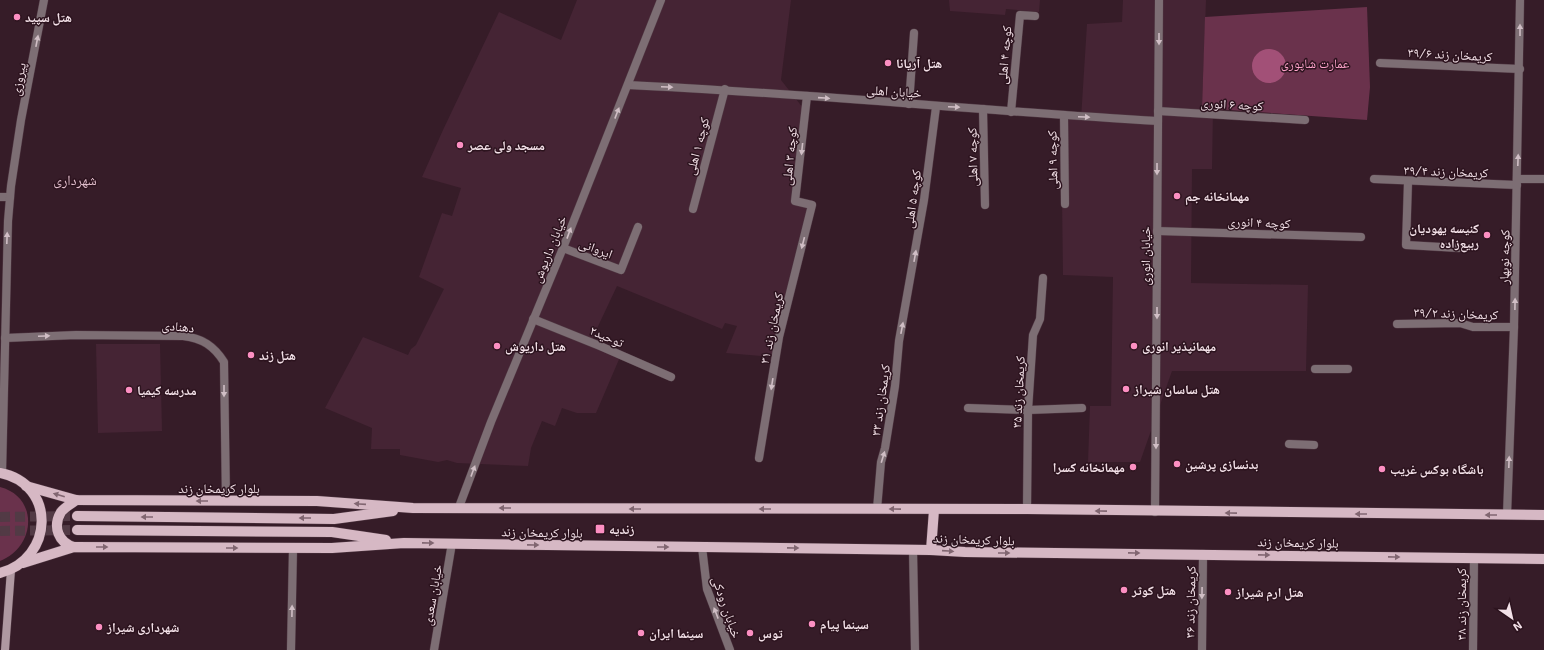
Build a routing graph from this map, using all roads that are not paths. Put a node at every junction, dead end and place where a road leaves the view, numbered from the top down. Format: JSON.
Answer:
{"nodes":[{"id":1,"x":44,"y":0,"type":"edge"},
{"id":2,"x":661,"y":0,"type":"edge"},
{"id":3,"x":1159,"y":0,"type":"edge"},
{"id":4,"x":1520,"y":0,"type":"edge"},
{"id":5,"x":1035,"y":16,"type":"dead end"},
{"id":6,"x":914,"y":33,"type":"dead end"},
{"id":7,"x":1380,"y":63,"type":"dead end"},
{"id":8,"x":1520,"y":69,"type":"junction"},
{"id":9,"x":628,"y":85,"type":"junction"},
{"id":10,"x":725,"y":89,"type":"junction"},
{"id":11,"x":807,"y":96,"type":"junction"},
{"id":12,"x":909,"y":104,"type":"junction"},
{"id":13,"x":936,"y":106,"type":"junction"},
{"id":14,"x":983,"y":109,"type":"junction"},
{"id":15,"x":1158,"y":111,"type":"junction"},
{"id":16,"x":1012,"y":112,"type":"junction"},
{"id":17,"x":1064,"y":116,"type":"junction"},
{"id":18,"x":1305,"y":120,"type":"dead end"},
{"id":19,"x":1158,"y":121,"type":"junction"},
{"id":20,"x":1374,"y":179,"type":"dead end"},
{"id":21,"x":1544,"y":179,"type":"edge"},
{"id":22,"x":1408,"y":182,"type":"junction"},
{"id":23,"x":1517,"y":182,"type":"junction"},
{"id":24,"x":0,"y":197,"type":"edge"},
{"id":25,"x":10,"y":197,"type":"junction"},
{"id":26,"x":1065,"y":204,"type":"dead end"},
{"id":27,"x":812,"y":205,"type":"joint"},
{"id":28,"x":985,"y":205,"type":"dead end"},
{"id":29,"x":693,"y":209,"type":"dead end"},
{"id":30,"x":638,"y":227,"type":"dead end"},
{"id":31,"x":1157,"y":232,"type":"junction"},
{"id":32,"x":1361,"y":237,"type":"dead end"},
{"id":33,"x":563,"y":248,"type":"junction"},
{"id":34,"x":1459,"y":248,"type":"dead end"},
{"id":35,"x":1043,"y":278,"type":"dead end"},
{"id":36,"x":908,"y":294,"type":"joint"},
{"id":37,"x":533,"y":319,"type":"junction"},
{"id":38,"x":3,"y":323,"type":"edge"},
{"id":39,"x":1397,"y":324,"type":"dead end"},
{"id":40,"x":1514,"y":326,"type":"junction"},
{"id":41,"x":5,"y":338,"type":"junction"},
{"id":42,"x":1315,"y":368,"type":"dead end"},
{"id":43,"x":1348,"y":369,"type":"dead end"},
{"id":44,"x":671,"y":377,"type":"dead end"},
{"id":45,"x":968,"y":408,"type":"dead end"},
{"id":46,"x":1082,"y":408,"type":"dead end"},
{"id":47,"x":1028,"y":410,"type":"junction"},
{"id":48,"x":1289,"y":444,"type":"dead end"},
{"id":49,"x":1314,"y":445,"type":"dead end"},
{"id":50,"x":759,"y":458,"type":"dead end"},
{"id":51,"x":1,"y":473,"type":"edge"},
{"id":52,"x":26,"y":486,"type":"junction"},
{"id":53,"x":76,"y":500,"type":"junction"},
{"id":54,"x":226,"y":501,"type":"junction"},
{"id":55,"x":459,"y":507,"type":"junction"},
{"id":56,"x":413,"y":508,"type":"junction"},
{"id":57,"x":877,"y":509,"type":"junction"},
{"id":58,"x":1027,"y":509,"type":"junction"},
{"id":59,"x":934,"y":510,"type":"junction"},
{"id":60,"x":1155,"y":512,"type":"junction"},
{"id":61,"x":1508,"y":515,"type":"junction"},
{"id":62,"x":1544,"y":515,"type":"edge"},
{"id":63,"x":77,"y":516,"type":"tunnel mouth"},
{"id":64,"x":77,"y":530,"type":"tunnel mouth"},
{"id":65,"x":404,"y":543,"type":"junction"},
{"id":66,"x":452,"y":543,"type":"junction"},
{"id":67,"x":74,"y":547,"type":"junction"},
{"id":68,"x":702,"y":547,"type":"junction"},
{"id":69,"x":293,"y":548,"type":"junction"},
{"id":70,"x":913,"y":550,"type":"junction"},
{"id":71,"x":931,"y":550,"type":"junction"},
{"id":72,"x":1203,"y":554,"type":"junction"},
{"id":73,"x":1474,"y":558,"type":"junction"},
{"id":74,"x":1544,"y":558,"type":"edge"},
{"id":75,"x":23,"y":563,"type":"junction"},
{"id":76,"x":11,"y":570,"type":"junction"},
{"id":77,"x":0,"y":573,"type":"edge"},
{"id":78,"x":0,"y":604,"type":"edge"},
{"id":79,"x":8,"y":610,"type":"junction"},
{"id":80,"x":5,"y":650,"type":"edge"},
{"id":81,"x":291,"y":650,"type":"edge"},
{"id":82,"x":434,"y":650,"type":"edge"},
{"id":83,"x":730,"y":650,"type":"edge"},
{"id":84,"x":915,"y":650,"type":"edge"},
{"id":85,"x":1202,"y":650,"type":"edge"},
{"id":86,"x":1473,"y":650,"type":"edge"}],
"edges":[{"from":25,"to":1,"type":"street","name":"پیروزی","one_way":true},
{"from":2,"to":9,"type":"street","name":"خیابان داریوش"},
{"from":3,"to":15,"type":"street","name":"خیابان انوری","one_way":true},
{"from":8,"to":4,"type":"street","name":"کوچه نوبهار","one_way":true},
{"from":5,"to":16,"type":"street","name":"کوچه ۴ اهلی"},
{"from":6,"to":12,"type":"street"},
{"from":7,"to":8,"type":"street","name":"کریمخان زند ۳۹/۶"},
{"from":23,"to":8,"type":"street","name":"کوچه نوبهار","one_way":true},
{"from":9,"to":10,"type":"street","name":"خیابان اهلی","one_way":true},
{"from":33,"to":9,"type":"street","name":"خیابان داریوش","one_way":true},
{"from":10,"to":11,"type":"street","name":"خیابان اهلی"},
{"from":10,"to":29,"type":"street","name":"کوچه ۱ اهلی"},
{"from":11,"to":12,"type":"street","name":"خیابان اهلی","one_way":true},
{"from":11,"to":27,"type":"street","name":"کوچه ۳ اهلی","one_way":true},
{"from":12,"to":13,"type":"street","name":"خیابان اهلی"},
{"from":13,"to":14,"type":"street","name":"خیابان اهلی","one_way":true},
{"from":36,"to":13,"type":"street","name":"کوچه ۵ اهلی","one_way":true},
{"from":14,"to":16,"type":"street","name":"خیابان اهلی"},
{"from":14,"to":28,"type":"street","name":"کوچه ۷ اهلی"},
{"from":15,"to":18,"type":"street","name":"کوچه ۶ انوری"},
{"from":15,"to":19,"type":"street","name":"خیابان انوری"},
{"from":16,"to":17,"type":"street","name":"خیابان اهلی"},
{"from":17,"to":19,"type":"street","name":"خیابان اهلی","one_way":true},
{"from":17,"to":26,"type":"street","name":"کوچه ۹ اهلی"},
{"from":19,"to":31,"type":"street","name":"خیابان انوری","one_way":true},
{"from":20,"to":22,"type":"street","name":"کریمخان زند ۳۹/۴"},
{"from":21,"to":23,"type":"street","name":"کریمخان زند ۳۹/۴"},
{"from":22,"to":23,"type":"street","name":"کریمخان زند ۳۹/۴"},
{"from":22,"to":34,"type":"street"},
{"from":40,"to":23,"type":"street","name":"کوچه نوبهار","one_way":true},
{"from":24,"to":25,"type":"street"},
{"from":38,"to":25,"type":"street","name":"پیروزی","one_way":true},
{"from":27,"to":50,"type":"street","name":"کریمخان زند ۳۱","one_way":true},
{"from":30,"to":33,"type":"street","name":"ایروانی"},
{"from":31,"to":32,"type":"street","name":"کوچه ۴ انوری"},
{"from":31,"to":60,"type":"street","name":"خیابان انوری","one_way":true},
{"from":33,"to":37,"type":"street","name":"خیابان داریوش"},
{"from":35,"to":47,"type":"street","name":"کریمخان زند ۳۵"},
{"from":57,"to":36,"type":"street","name":"کریمخان زند ۳۳","one_way":true},
{"from":37,"to":44,"type":"street","name":"توحید۲"},
{"from":55,"to":37,"type":"street","name":"خیابان داریوش","one_way":true},
{"from":38,"to":41,"type":"street","name":"پیروزی"},
{"from":39,"to":40,"type":"street","name":"کریمخان زند ۳۹/۲"},
{"from":61,"to":40,"type":"street","name":"کوچه نوبهار","one_way":true},
{"from":41,"to":51,"type":"street","name":"پیروزی"},
{"from":41,"to":54,"type":"street","name":"دهنادی","one_way":true},
{"from":42,"to":43,"type":"street"},
{"from":45,"to":47,"type":"street"},
{"from":46,"to":47,"type":"street"},
{"from":47,"to":58,"type":"street","name":"کریمخان زند ۳۵"},
{"from":48,"to":49,"type":"street"},
{"from":51,"to":52,"type":"main road"},
{"from":53,"to":52,"type":"main road","name":"بلوار کریمخان زند","one_way":true},
{"from":52,"to":75,"type":"main road"},
{"from":54,"to":53,"type":"main road","name":"بلوار کریمخان زند","one_way":true},
{"from":53,"to":67,"type":"main road"},
{"from":56,"to":54,"type":"main road","name":"بلوار کریمخان زند","one_way":true},
{"from":55,"to":56,"type":"main road","name":"بلوار کریمخان زند"},
{"from":57,"to":55,"type":"main road","name":"بلوار کریمخان زند","one_way":true},
{"from":56,"to":63,"type":"main road","name":"بلوار کریمخان زند","one_way":true},
{"from":59,"to":57,"type":"main road","name":"بلوار کریمخان زند","one_way":true},
{"from":58,"to":59,"type":"main road","name":"بلوار کریمخان زند"},
{"from":60,"to":58,"type":"main road","name":"بلوار کریمخان زند","one_way":true},
{"from":59,"to":71,"type":"main road"},
{"from":61,"to":60,"type":"main road","name":"بلوار کریمخان زند","one_way":true},
{"from":61,"to":62,"type":"main road","name":"بلوار کریمخان زند"},
{"from":64,"to":65,"type":"main road","name":"بلوار کریمخان زند"},
{"from":65,"to":66,"type":"main road","name":"بلوار کریمخان زند","one_way":true},
{"from":65,"to":69,"type":"main road","name":"بلوار کریمخان زند"},
{"from":66,"to":68,"type":"main road","name":"بلوار کریمخان زند","one_way":true},
{"from":66,"to":82,"type":"street","name":"خیابان سعدی"},
{"from":67,"to":69,"type":"main road","name":"بلوار کریمخان زند","one_way":true},
{"from":67,"to":75,"type":"main road","name":"بلوار کریمخان زند"},
{"from":68,"to":70,"type":"main road","name":"بلوار کریمخان زند","one_way":true},
{"from":83,"to":68,"type":"street","name":"خیابان رودکی","one_way":true},
{"from":81,"to":69,"type":"street","one_way":true},
{"from":70,"to":71,"type":"main road","name":"بلوار کریمخان زند"},
{"from":70,"to":84,"type":"street"},
{"from":71,"to":72,"type":"main road","name":"بلوار کریمخان زند","one_way":true},
{"from":72,"to":73,"type":"main road","name":"بلوار کریمخان زند","one_way":true},
{"from":72,"to":85,"type":"street","name":"کریمخان زند ۳۶","one_way":true},
{"from":73,"to":74,"type":"main road","name":"بلوار کریمخان زند"},
{"from":73,"to":86,"type":"street","name":"کریمخان زند ۳۸"},
{"from":75,"to":76,"type":"main road"},
{"from":76,"to":77,"type":"main road"},
{"from":76,"to":79,"type":"main road"},
{"from":78,"to":79,"type":"main road"},
{"from":79,"to":80,"type":"main road"}]}
